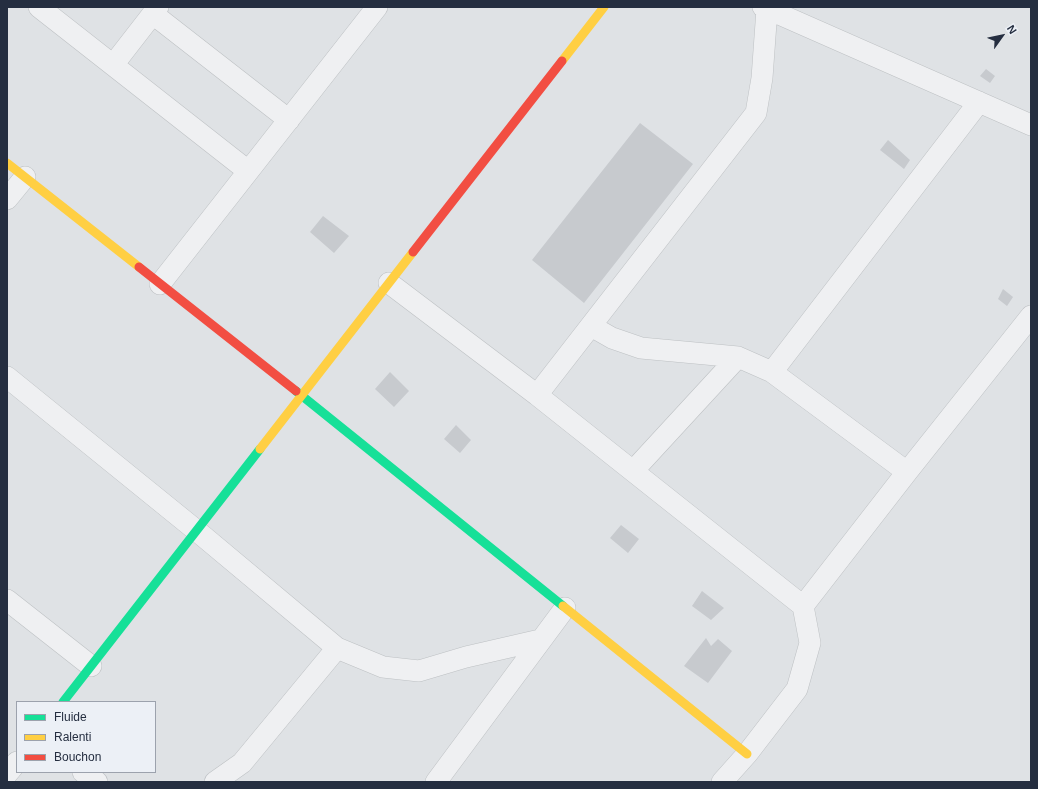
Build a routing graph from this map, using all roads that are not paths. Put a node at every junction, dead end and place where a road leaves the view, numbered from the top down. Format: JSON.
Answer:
{"nodes":[{"id":1,"x":39,"y":7,"type":"edge"},
{"id":2,"x":377,"y":7,"type":"edge"},
{"id":3,"x":604,"y":7,"type":"edge"},
{"id":4,"x":765,"y":8,"type":"edge"},
{"id":5,"x":155,"y":10,"type":"edge"},
{"id":6,"x":113,"y":65,"type":"junction"},
{"id":7,"x":979,"y":102,"type":"junction"},
{"id":8,"x":288,"y":120,"type":"junction"},
{"id":9,"x":1031,"y":125,"type":"edge"},
{"id":10,"x":7,"y":163,"type":"edge"},
{"id":11,"x":248,"y":171,"type":"junction"},
{"id":12,"x":25,"y":177,"type":"junction"},
{"id":13,"x":7,"y":199,"type":"edge"},
{"id":14,"x":389,"y":283,"type":"junction"},
{"id":15,"x":160,"y":284,"type":"junction"},
{"id":16,"x":1031,"y":316,"type":"edge"},
{"id":17,"x":591,"y":326,"type":"junction"},
{"id":18,"x":738,"y":358,"type":"junction"},
{"id":19,"x":772,"y":372,"type":"junction"},
{"id":20,"x":7,"y":377,"type":"edge"},
{"id":21,"x":537,"y":395,"type":"junction"},
{"id":22,"x":302,"y":396,"type":"junction"},
{"id":23,"x":633,"y":471,"type":"junction"},
{"id":24,"x":907,"y":472,"type":"junction"},
{"id":25,"x":197,"y":531,"type":"junction"},
{"id":26,"x":7,"y":600,"type":"edge"},
{"id":27,"x":803,"y":606,"type":"junction"},
{"id":28,"x":565,"y":608,"type":"junction"},
{"id":29,"x":540,"y":640,"type":"junction"},
{"id":30,"x":337,"y":648,"type":"junction"},
{"id":31,"x":91,"y":666,"type":"junction"},
{"id":32,"x":64,"y":701,"type":"edge"},
{"id":33,"x":747,"y":754,"type":"junction"},
{"id":34,"x":16,"y":763,"type":"edge"},
{"id":35,"x":84,"y":773,"type":"edge"},
{"id":36,"x":7,"y":774,"type":"edge"},
{"id":37,"x":97,"y":782,"type":"edge"},
{"id":38,"x":215,"y":782,"type":"edge"},
{"id":39,"x":436,"y":782,"type":"edge"},
{"id":40,"x":722,"y":782,"type":"edge"}],
"edges":[{"from":1,"to":6,"type":"street"},
{"from":2,"to":8,"type":"street"},
{"from":3,"to":14,"type":"street"},
{"from":4,"to":7,"type":"street"},
{"from":4,"to":17,"type":"street"},
{"from":5,"to":6,"type":"street"},
{"from":5,"to":8,"type":"street"},
{"from":6,"to":11,"type":"street"},
{"from":7,"to":9,"type":"street"},
{"from":7,"to":19,"type":"street"},
{"from":8,"to":11,"type":"street"},
{"from":10,"to":12,"type":"street"},
{"from":11,"to":15,"type":"street"},
{"from":12,"to":13,"type":"street"},
{"from":12,"to":15,"type":"street"},
{"from":14,"to":21,"type":"street"},
{"from":14,"to":22,"type":"street"},
{"from":15,"to":22,"type":"street"},
{"from":16,"to":24,"type":"street"},
{"from":17,"to":18,"type":"street"},
{"from":17,"to":21,"type":"street"},
{"from":18,"to":19,"type":"street"},
{"from":18,"to":23,"type":"street"},
{"from":19,"to":24,"type":"street"},
{"from":20,"to":25,"type":"street"},
{"from":21,"to":23,"type":"street"},
{"from":22,"to":25,"type":"street"},
{"from":22,"to":28,"type":"street"},
{"from":23,"to":27,"type":"street"},
{"from":24,"to":27,"type":"street"},
{"from":25,"to":30,"type":"street"},
{"from":25,"to":31,"type":"street"},
{"from":26,"to":31,"type":"street"},
{"from":27,"to":33,"type":"street"},
{"from":28,"to":29,"type":"street"},
{"from":28,"to":33,"type":"street"},
{"from":29,"to":30,"type":"street"},
{"from":29,"to":39,"type":"street"},
{"from":30,"to":38,"type":"street"},
{"from":31,"to":32,"type":"street"},
{"from":33,"to":40,"type":"street"},
{"from":34,"to":36,"type":"street"},
{"from":35,"to":37,"type":"street"}]}
